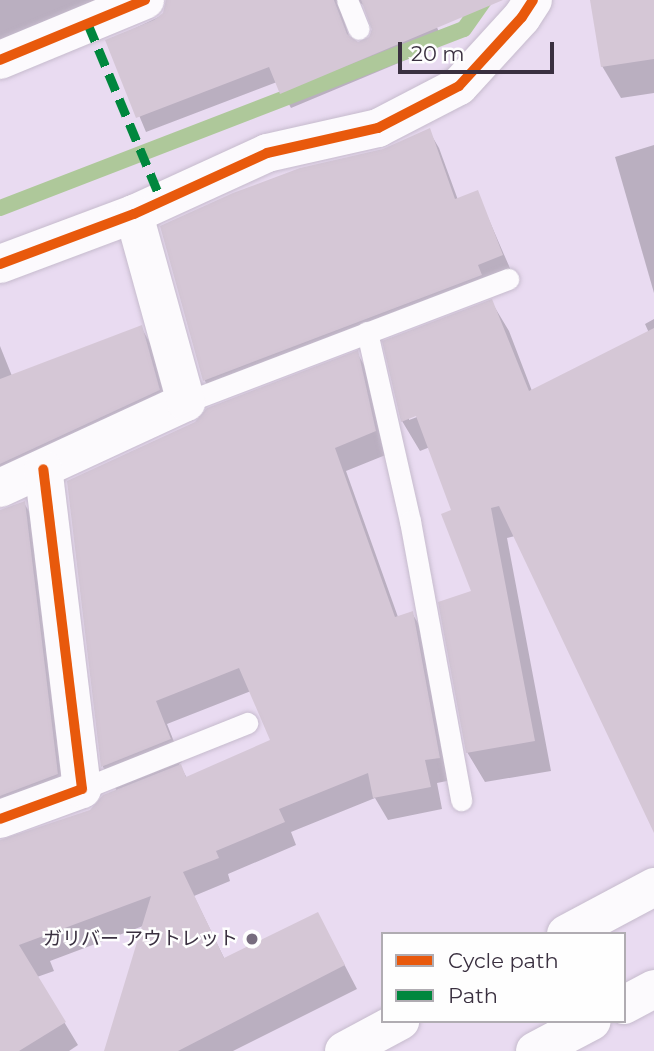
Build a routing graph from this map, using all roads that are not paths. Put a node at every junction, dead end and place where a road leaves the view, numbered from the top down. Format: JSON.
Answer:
{"nodes":[{"id":1,"x":145,"y":0,"type":"edge"},
{"id":2,"x":347,"y":0,"type":"edge"},
{"id":3,"x":533,"y":0,"type":"edge"},
{"id":4,"x":359,"y":29,"type":"dead end"},
{"id":5,"x":0,"y":60,"type":"edge"},
{"id":6,"x":134,"y":214,"type":"junction"},
{"id":7,"x":0,"y":264,"type":"edge"},
{"id":8,"x":508,"y":279,"type":"dead end"},
{"id":9,"x":367,"y":332,"type":"junction"},
{"id":10,"x":186,"y":402,"type":"junction"},
{"id":11,"x":43,"y":469,"type":"junction"},
{"id":12,"x":0,"y":488,"type":"edge"},
{"id":13,"x":247,"y":723,"type":"dead end"},
{"id":14,"x":82,"y":789,"type":"junction"},
{"id":15,"x":461,"y":800,"type":"dead end"},
{"id":16,"x":0,"y":819,"type":"edge"},
{"id":17,"x":654,"y":887,"type":"edge"},
{"id":18,"x":570,"y":932,"type":"edge"},
{"id":19,"x":654,"y":989,"type":"edge"},
{"id":20,"x":626,"y":1004,"type":"edge"},
{"id":21,"x":396,"y":1023,"type":"edge"},
{"id":22,"x":588,"y":1023,"type":"edge"},
{"id":23,"x":344,"y":1051,"type":"edge"},
{"id":24,"x":535,"y":1051,"type":"edge"}],
"edges":[{"from":1,"to":5,"type":"main road"},
{"from":2,"to":4,"type":"lane"},
{"from":3,"to":6,"type":"main road"},
{"from":6,"to":7,"type":"main road"},
{"from":6,"to":10,"type":"main road"},
{"from":8,"to":9,"type":"lane"},
{"from":9,"to":10,"type":"lane"},
{"from":9,"to":15,"type":"lane"},
{"from":10,"to":11,"type":"main road"},
{"from":11,"to":12,"type":"main road"},
{"from":11,"to":14,"type":"main road"},
{"from":13,"to":14,"type":"lane"},
{"from":14,"to":16,"type":"main road"},
{"from":17,"to":18,"type":"main road"},
{"from":19,"to":20,"type":"main road"},
{"from":21,"to":23,"type":"main road"},
{"from":22,"to":24,"type":"main road"}]}
